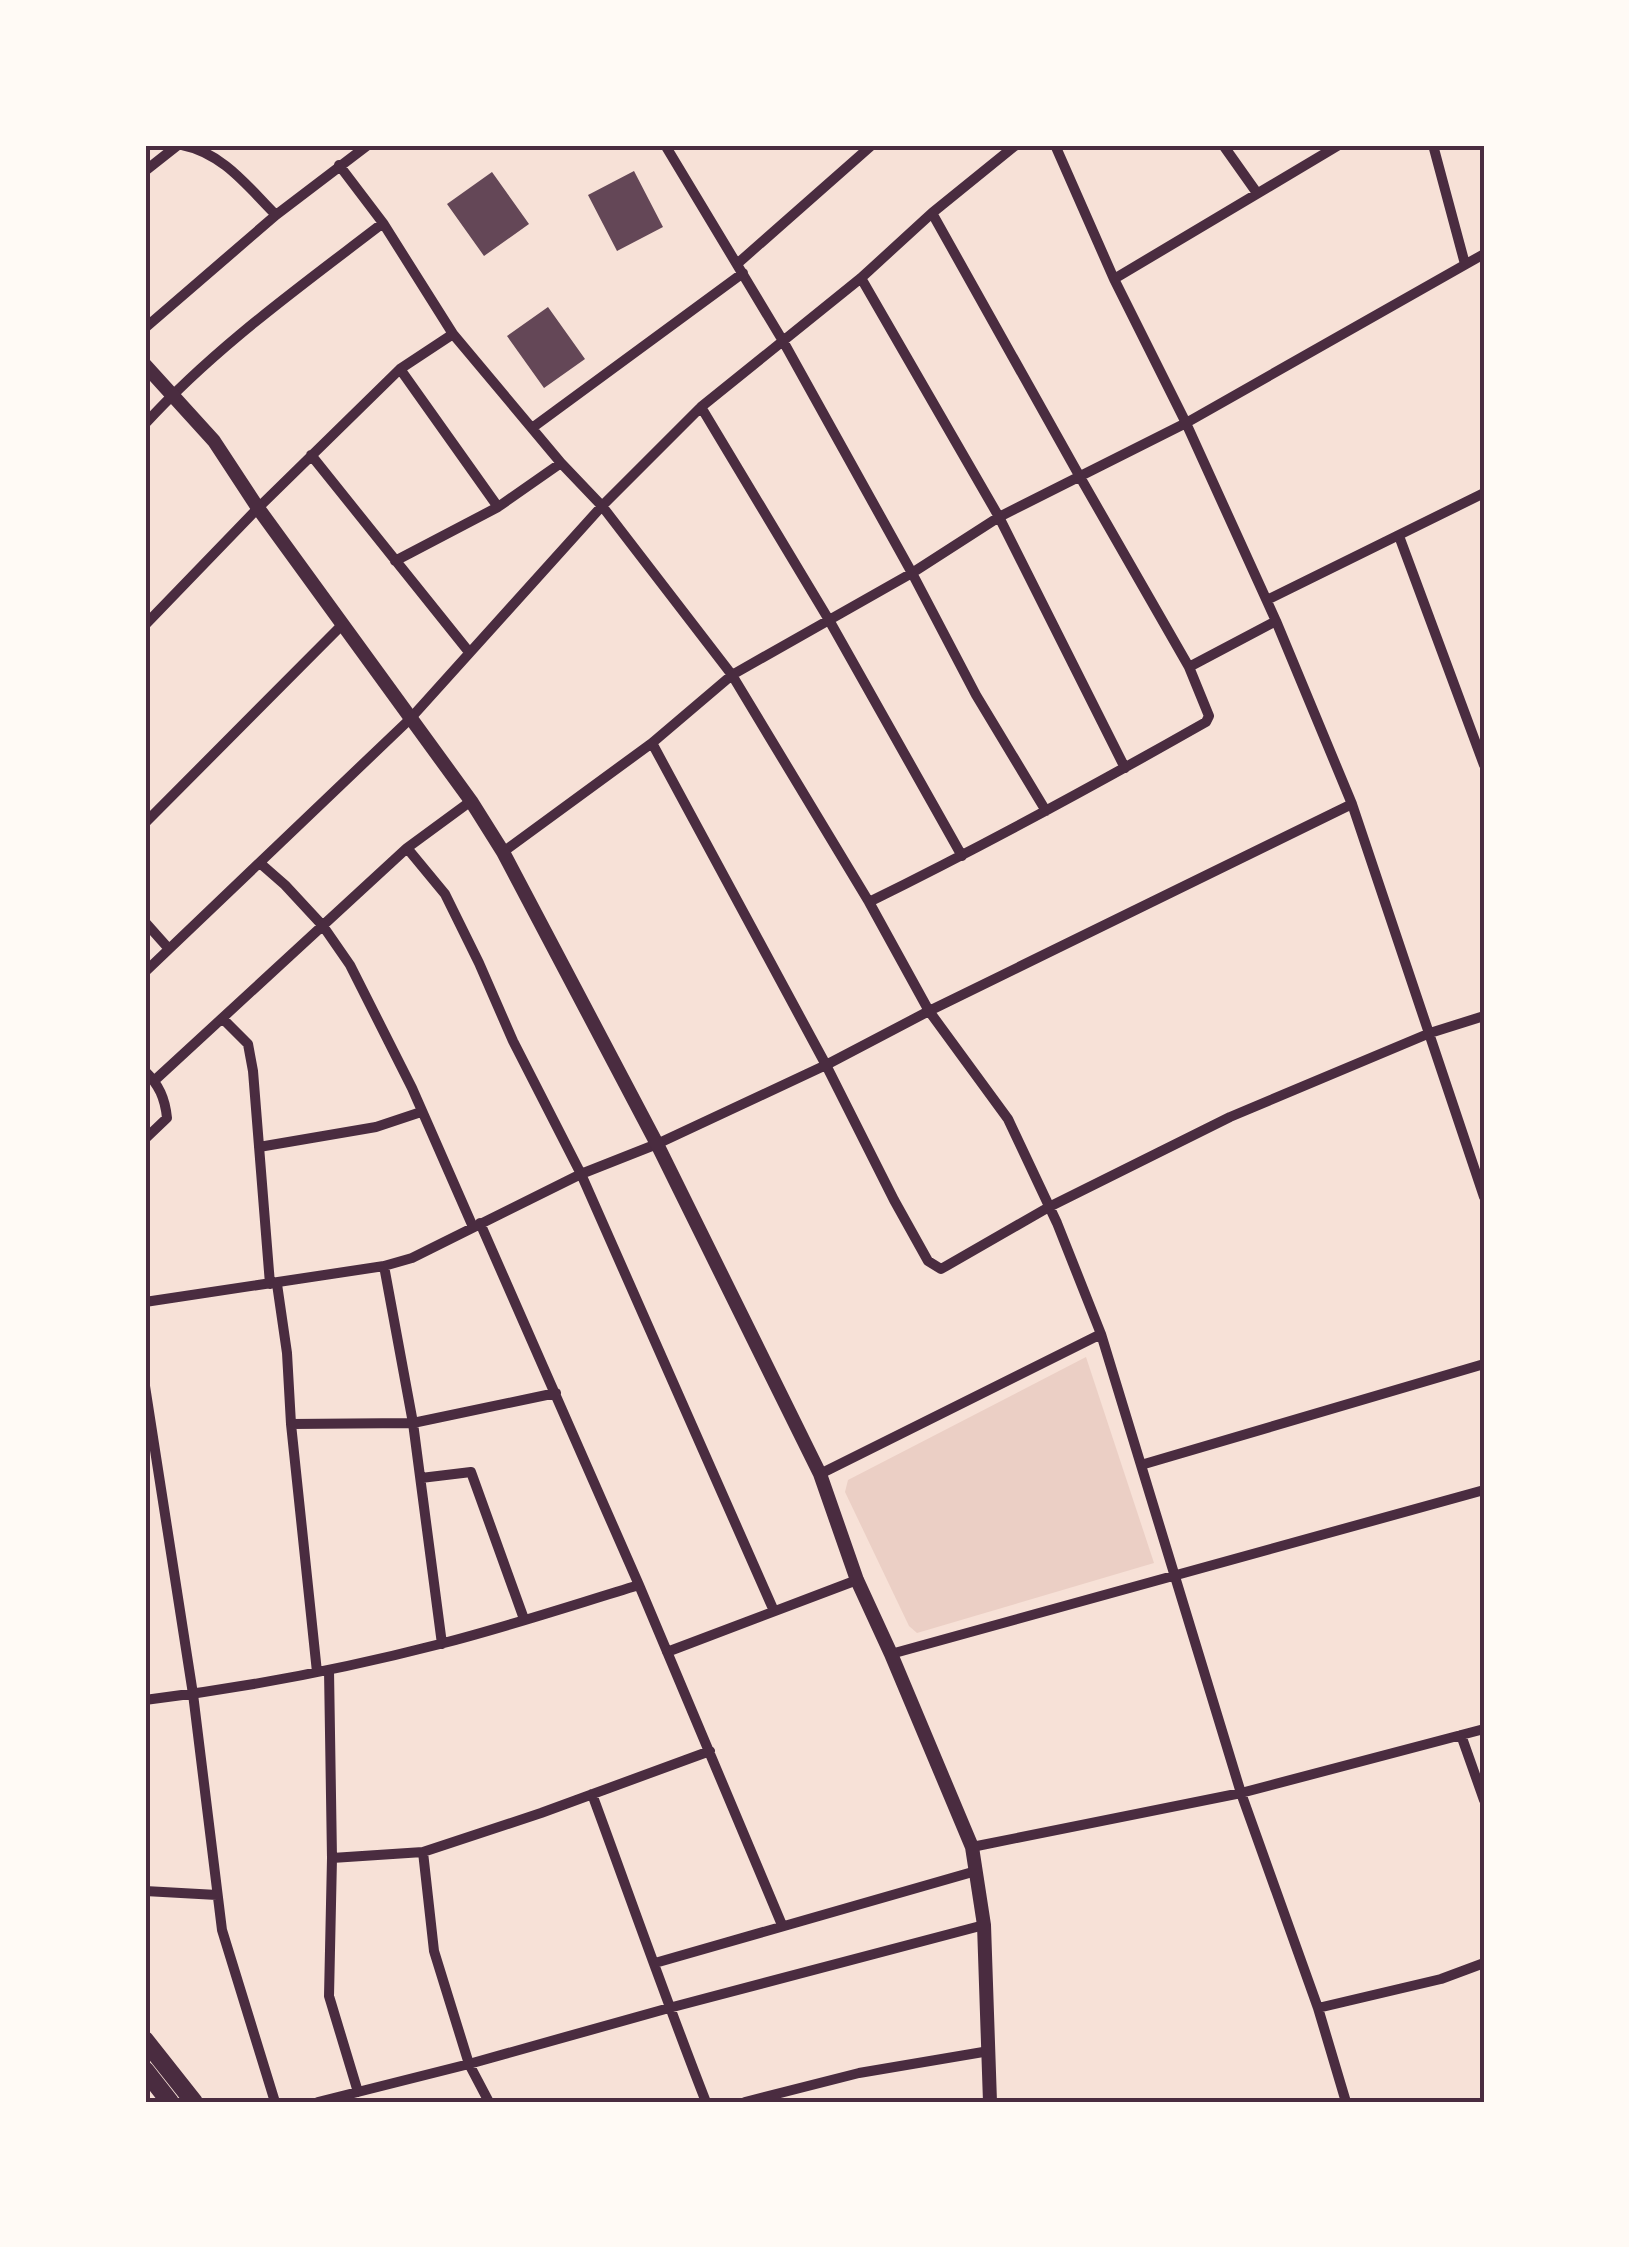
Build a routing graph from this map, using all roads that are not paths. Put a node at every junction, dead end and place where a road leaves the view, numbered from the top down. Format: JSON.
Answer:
{"nodes":[{"id":1,"x":180,"y":145,"type":"edge"},
{"id":2,"x":368,"y":145,"type":"edge"},
{"id":3,"x":664,"y":145,"type":"edge"},
{"id":4,"x":871,"y":145,"type":"edge"},
{"id":5,"x":1016,"y":145,"type":"edge"},
{"id":6,"x":1056,"y":145,"type":"edge"},
{"id":7,"x":1222,"y":145,"type":"edge"},
{"id":8,"x":1340,"y":145,"type":"edge"},
{"id":9,"x":1432,"y":145,"type":"edge"},
{"id":10,"x":339,"y":165,"type":"junction"},
{"id":11,"x":145,"y":171,"type":"edge"},
{"id":12,"x":1257,"y":193,"type":"junction"},
{"id":13,"x":932,"y":213,"type":"junction"},
{"id":14,"x":276,"y":215,"type":"junction"},
{"id":15,"x":383,"y":224,"type":"junction"},
{"id":16,"x":1484,"y":254,"type":"edge"},
{"id":17,"x":1465,"y":264,"type":"junction"},
{"id":18,"x":740,"y":268,"type":"junction"},
{"id":19,"x":861,"y":278,"type":"junction"},
{"id":20,"x":1114,"y":279,"type":"junction"},
{"id":21,"x":145,"y":328,"type":"edge"},
{"id":22,"x":453,"y":334,"type":"junction"},
{"id":23,"x":783,"y":341,"type":"junction"},
{"id":24,"x":145,"y":365,"type":"edge"},
{"id":25,"x":400,"y":369,"type":"junction"},
{"id":26,"x":171,"y":396,"type":"junction"},
{"id":27,"x":702,"y":407,"type":"junction"},
{"id":28,"x":1186,"y":423,"type":"junction"},
{"id":29,"x":145,"y":424,"type":"edge"},
{"id":30,"x":532,"y":428,"type":"junction"},
{"id":31,"x":311,"y":456,"type":"junction"},
{"id":32,"x":561,"y":464,"type":"junction"},
{"id":33,"x":1080,"y":478,"type":"junction"},
{"id":34,"x":1484,"y":492,"type":"edge"},
{"id":35,"x":602,"y":506,"type":"junction"},
{"id":36,"x":498,"y":507,"type":"junction"},
{"id":37,"x":258,"y":508,"type":"junction"},
{"id":38,"x":1000,"y":517,"type":"junction"},
{"id":39,"x":1398,"y":536,"type":"junction"},
{"id":40,"x":395,"y":561,"type":"junction"},
{"id":41,"x":912,"y":573,"type":"junction"},
{"id":42,"x":1266,"y":600,"type":"junction"},
{"id":43,"x":829,"y":620,"type":"junction"},
{"id":44,"x":1276,"y":621,"type":"junction"},
{"id":45,"x":145,"y":625,"type":"edge"},
{"id":46,"x":342,"y":626,"type":"junction"},
{"id":47,"x":468,"y":652,"type":"junction"},
{"id":48,"x":1189,"y":666,"type":"junction"},
{"id":49,"x":732,"y":675,"type":"junction"},
{"id":50,"x":410,"y":719,"type":"junction"},
{"id":51,"x":652,"y":743,"type":"junction"},
{"id":52,"x":1484,"y":765,"type":"edge"},
{"id":53,"x":1125,"y":768,"type":"junction"},
{"id":54,"x":470,"y":801,"type":"junction"},
{"id":55,"x":1352,"y":804,"type":"junction"},
{"id":56,"x":1046,"y":811,"type":"junction"},
{"id":57,"x":145,"y":823,"type":"edge"},
{"id":58,"x":407,"y":848,"type":"junction"},
{"id":59,"x":504,"y":852,"type":"junction"},
{"id":60,"x":962,"y":856,"type":"junction"},
{"id":61,"x":260,"y":864,"type":"junction"},
{"id":62,"x":869,"y":902,"type":"junction"},
{"id":63,"x":145,"y":922,"type":"edge"},
{"id":64,"x":322,"y":926,"type":"junction"},
{"id":65,"x":170,"y":949,"type":"junction"},
{"id":66,"x":145,"y":972,"type":"edge"},
{"id":67,"x":930,"y":1011,"type":"junction"},
{"id":68,"x":1484,"y":1016,"type":"edge"},
{"id":69,"x":223,"y":1019,"type":"junction"},
{"id":70,"x":1430,"y":1032,"type":"junction"},
{"id":71,"x":826,"y":1065,"type":"junction"},
{"id":72,"x":145,"y":1071,"type":"edge"},
{"id":73,"x":154,"y":1080,"type":"junction"},
{"id":74,"x":421,"y":1112,"type":"junction"},
{"id":75,"x":145,"y":1140,"type":"edge"},
{"id":76,"x":657,"y":1144,"type":"junction"},
{"id":77,"x":258,"y":1147,"type":"junction"},
{"id":78,"x":581,"y":1174,"type":"junction"},
{"id":79,"x":1484,"y":1197,"type":"edge"},
{"id":80,"x":1049,"y":1206,"type":"junction"},
{"id":81,"x":477,"y":1225,"type":"junction"},
{"id":82,"x":384,"y":1266,"type":"junction"},
{"id":83,"x":273,"y":1284,"type":"junction"},
{"id":84,"x":145,"y":1302,"type":"edge"},
{"id":85,"x":1101,"y":1334,"type":"junction"},
{"id":86,"x":1484,"y":1364,"type":"edge"},
{"id":87,"x":145,"y":1386,"type":"edge"},
{"id":88,"x":556,"y":1393,"type":"junction"},
{"id":89,"x":413,"y":1423,"type":"junction"},
{"id":90,"x":292,"y":1424,"type":"junction"},
{"id":91,"x":1141,"y":1465,"type":"junction"},
{"id":92,"x":820,"y":1474,"type":"junction"},
{"id":93,"x":421,"y":1478,"type":"junction"},
{"id":94,"x":1484,"y":1490,"type":"edge"},
{"id":95,"x":1176,"y":1574,"type":"junction"},
{"id":96,"x":858,"y":1580,"type":"junction"},
{"id":97,"x":639,"y":1586,"type":"junction"},
{"id":98,"x":774,"y":1611,"type":"junction"},
{"id":99,"x":524,"y":1619,"type":"junction"},
{"id":100,"x":442,"y":1644,"type":"junction"},
{"id":101,"x":667,"y":1652,"type":"junction"},
{"id":102,"x":891,"y":1654,"type":"junction"},
{"id":103,"x":330,"y":1670,"type":"junction"},
{"id":104,"x":317,"y":1672,"type":"junction"},
{"id":105,"x":193,"y":1694,"type":"junction"},
{"id":106,"x":145,"y":1700,"type":"edge"},
{"id":107,"x":1484,"y":1729,"type":"edge"},
{"id":108,"x":1461,"y":1735,"type":"junction"},
{"id":109,"x":710,"y":1751,"type":"junction"},
{"id":110,"x":1241,"y":1793,"type":"junction"},
{"id":111,"x":592,"y":1794,"type":"junction"},
{"id":112,"x":1484,"y":1800,"type":"edge"},
{"id":113,"x":972,"y":1846,"type":"junction"},
{"id":114,"x":423,"y":1852,"type":"junction"},
{"id":115,"x":332,"y":1858,"type":"junction"},
{"id":116,"x":976,"y":1871,"type":"junction"},
{"id":117,"x":145,"y":1891,"type":"edge"},
{"id":118,"x":218,"y":1894,"type":"junction"},
{"id":119,"x":782,"y":1925,"type":"junction"},
{"id":120,"x":984,"y":1925,"type":"junction"},
{"id":121,"x":655,"y":1963,"type":"junction"},
{"id":122,"x":1484,"y":1963,"type":"edge"},
{"id":123,"x":669,"y":2008,"type":"junction"},
{"id":124,"x":1318,"y":2008,"type":"junction"},
{"id":125,"x":145,"y":2040,"type":"edge"},
{"id":126,"x":989,"y":2052,"type":"junction"},
{"id":127,"x":469,"y":2064,"type":"junction"},
{"id":128,"x":145,"y":2070,"type":"edge"},
{"id":129,"x":358,"y":2092,"type":"junction"},
{"id":130,"x":170,"y":2102,"type":"edge"},
{"id":131,"x":194,"y":2102,"type":"edge"},
{"id":132,"x":275,"y":2102,"type":"edge"},
{"id":133,"x":318,"y":2102,"type":"edge"},
{"id":134,"x":489,"y":2102,"type":"edge"},
{"id":135,"x":706,"y":2102,"type":"edge"},
{"id":136,"x":745,"y":2102,"type":"edge"},
{"id":137,"x":990,"y":2102,"type":"edge"},
{"id":138,"x":1346,"y":2102,"type":"edge"}],
"edges":[{"from":1,"to":11,"type":"street"},
{"from":1,"to":14,"type":"street"},
{"from":2,"to":10,"type":"street"},
{"from":3,"to":18,"type":"street"},
{"from":4,"to":18,"type":"street"},
{"from":5,"to":13,"type":"street"},
{"from":6,"to":20,"type":"street"},
{"from":7,"to":12,"type":"street"},
{"from":8,"to":12,"type":"street"},
{"from":9,"to":17,"type":"street"},
{"from":10,"to":14,"type":"street"},
{"from":10,"to":15,"type":"street"},
{"from":12,"to":20,"type":"street"},
{"from":13,"to":19,"type":"street"},
{"from":13,"to":33,"type":"street"},
{"from":14,"to":21,"type":"street"},
{"from":15,"to":22,"type":"street"},
{"from":15,"to":26,"type":"street"},
{"from":16,"to":17,"type":"street"},
{"from":17,"to":28,"type":"street"},
{"from":18,"to":23,"type":"street"},
{"from":18,"to":30,"type":"street"},
{"from":19,"to":23,"type":"street"},
{"from":19,"to":38,"type":"street"},
{"from":20,"to":28,"type":"street"},
{"from":22,"to":25,"type":"street"},
{"from":22,"to":30,"type":"street"},
{"from":23,"to":27,"type":"street"},
{"from":23,"to":41,"type":"street"},
{"from":24,"to":26,"type":"street"},
{"from":25,"to":31,"type":"street"},
{"from":25,"to":36,"type":"street"},
{"from":26,"to":29,"type":"street"},
{"from":26,"to":37,"type":"street"},
{"from":27,"to":35,"type":"street"},
{"from":27,"to":43,"type":"street"},
{"from":28,"to":33,"type":"street"},
{"from":28,"to":42,"type":"street"},
{"from":30,"to":32,"type":"street"},
{"from":31,"to":37,"type":"street"},
{"from":31,"to":40,"type":"street"},
{"from":32,"to":35,"type":"street"},
{"from":32,"to":36,"type":"street"},
{"from":33,"to":38,"type":"street"},
{"from":33,"to":48,"type":"street"},
{"from":34,"to":39,"type":"street"},
{"from":35,"to":47,"type":"street"},
{"from":35,"to":49,"type":"street"},
{"from":36,"to":40,"type":"street"},
{"from":37,"to":45,"type":"street"},
{"from":37,"to":46,"type":"street"},
{"from":38,"to":41,"type":"street"},
{"from":38,"to":53,"type":"street"},
{"from":39,"to":42,"type":"street"},
{"from":39,"to":52,"type":"street"},
{"from":40,"to":47,"type":"street"},
{"from":41,"to":43,"type":"street"},
{"from":41,"to":56,"type":"street"},
{"from":42,"to":44,"type":"street"},
{"from":43,"to":49,"type":"street"},
{"from":43,"to":60,"type":"street"},
{"from":44,"to":48,"type":"street"},
{"from":44,"to":55,"type":"street"},
{"from":46,"to":50,"type":"street"},
{"from":46,"to":57,"type":"street"},
{"from":47,"to":50,"type":"street"},
{"from":48,"to":53,"type":"street"},
{"from":49,"to":51,"type":"street"},
{"from":49,"to":62,"type":"street"},
{"from":50,"to":54,"type":"street"},
{"from":50,"to":61,"type":"street"},
{"from":51,"to":59,"type":"street"},
{"from":51,"to":71,"type":"street"},
{"from":53,"to":56,"type":"street"},
{"from":54,"to":58,"type":"street"},
{"from":54,"to":59,"type":"street"},
{"from":55,"to":67,"type":"street"},
{"from":55,"to":70,"type":"street"},
{"from":56,"to":60,"type":"street"},
{"from":58,"to":64,"type":"street"},
{"from":58,"to":78,"type":"street"},
{"from":59,"to":76,"type":"street"},
{"from":60,"to":62,"type":"street"},
{"from":61,"to":64,"type":"street"},
{"from":61,"to":65,"type":"street"},
{"from":62,"to":67,"type":"street"},
{"from":63,"to":65,"type":"street"},
{"from":64,"to":69,"type":"street"},
{"from":64,"to":74,"type":"street"},
{"from":65,"to":66,"type":"street"},
{"from":67,"to":71,"type":"street"},
{"from":67,"to":80,"type":"street"},
{"from":68,"to":70,"type":"street"},
{"from":69,"to":73,"type":"street"},
{"from":69,"to":77,"type":"street"},
{"from":70,"to":79,"type":"street"},
{"from":70,"to":80,"type":"street"},
{"from":71,"to":76,"type":"street"},
{"from":71,"to":80,"type":"street"},
{"from":72,"to":73,"type":"street"},
{"from":73,"to":75,"type":"street"},
{"from":74,"to":77,"type":"street"},
{"from":74,"to":81,"type":"street"},
{"from":76,"to":78,"type":"street"},
{"from":76,"to":92,"type":"street"},
{"from":77,"to":83,"type":"street"},
{"from":78,"to":81,"type":"street"},
{"from":78,"to":98,"type":"street"},
{"from":80,"to":85,"type":"street"},
{"from":81,"to":82,"type":"street"},
{"from":81,"to":88,"type":"street"},
{"from":82,"to":83,"type":"street"},
{"from":82,"to":89,"type":"street"},
{"from":83,"to":84,"type":"street"},
{"from":83,"to":90,"type":"street"},
{"from":85,"to":91,"type":"street"},
{"from":85,"to":92,"type":"street"},
{"from":86,"to":91,"type":"street"},
{"from":87,"to":105,"type":"street"},
{"from":88,"to":89,"type":"street"},
{"from":88,"to":97,"type":"street"},
{"from":89,"to":90,"type":"street"},
{"from":89,"to":93,"type":"street"},
{"from":90,"to":104,"type":"street"},
{"from":91,"to":95,"type":"street"},
{"from":92,"to":96,"type":"street"},
{"from":93,"to":99,"type":"street"},
{"from":93,"to":100,"type":"street"},
{"from":94,"to":95,"type":"street"},
{"from":95,"to":102,"type":"street"},
{"from":95,"to":110,"type":"street"},
{"from":96,"to":98,"type":"street"},
{"from":96,"to":102,"type":"street"},
{"from":97,"to":99,"type":"street"},
{"from":97,"to":101,"type":"street"},
{"from":98,"to":101,"type":"street"},
{"from":99,"to":100,"type":"street"},
{"from":100,"to":103,"type":"street"},
{"from":101,"to":109,"type":"street"},
{"from":102,"to":113,"type":"street"},
{"from":103,"to":104,"type":"street"},
{"from":103,"to":115,"type":"street"},
{"from":104,"to":105,"type":"street"},
{"from":105,"to":106,"type":"street"},
{"from":105,"to":118,"type":"street"},
{"from":107,"to":108,"type":"street"},
{"from":108,"to":110,"type":"street"},
{"from":108,"to":112,"type":"street"},
{"from":109,"to":111,"type":"street"},
{"from":109,"to":119,"type":"street"},
{"from":110,"to":113,"type":"street"},
{"from":110,"to":124,"type":"street"},
{"from":111,"to":114,"type":"street"},
{"from":111,"to":121,"type":"street"},
{"from":113,"to":116,"type":"street"},
{"from":114,"to":115,"type":"street"},
{"from":114,"to":127,"type":"street"},
{"from":115,"to":129,"type":"street"},
{"from":116,"to":119,"type":"street"},
{"from":116,"to":120,"type":"street"},
{"from":117,"to":118,"type":"street"},
{"from":118,"to":132,"type":"street"},
{"from":119,"to":121,"type":"street"},
{"from":120,"to":123,"type":"street"},
{"from":120,"to":126,"type":"street"},
{"from":121,"to":123,"type":"street"},
{"from":122,"to":124,"type":"street"},
{"from":123,"to":127,"type":"street"},
{"from":123,"to":135,"type":"street"},
{"from":124,"to":138,"type":"street"},
{"from":125,"to":131,"type":"main road"},
{"from":126,"to":136,"type":"street"},
{"from":126,"to":137,"type":"street"},
{"from":127,"to":129,"type":"street"},
{"from":127,"to":134,"type":"street"},
{"from":128,"to":130,"type":"main road"},
{"from":129,"to":133,"type":"street"}]}
